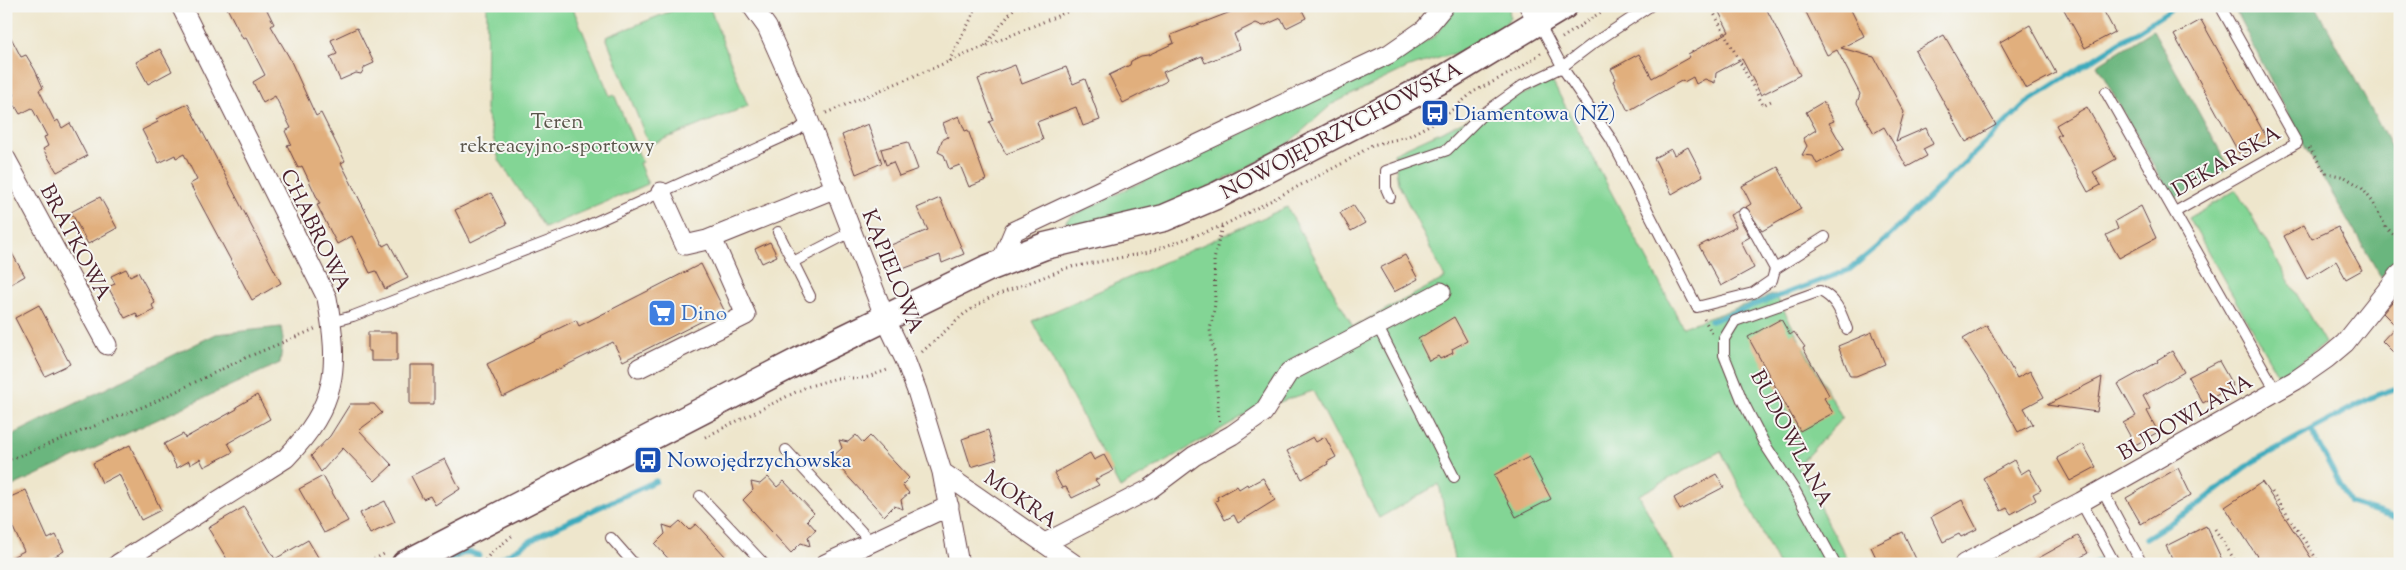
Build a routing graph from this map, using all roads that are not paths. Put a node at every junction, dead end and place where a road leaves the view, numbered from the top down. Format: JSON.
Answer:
{"nodes":[{"id":1,"x":181,"y":6,"type":"edge"},
{"id":2,"x":752,"y":6,"type":"edge"},
{"id":3,"x":1444,"y":6,"type":"edge"},
{"id":4,"x":1564,"y":6,"type":"edge"},
{"id":5,"x":1650,"y":6,"type":"edge"},
{"id":6,"x":2223,"y":11,"type":"dead end"},
{"id":7,"x":1534,"y":15,"type":"edge"},
{"id":8,"x":1562,"y":67,"type":"junction"},
{"id":9,"x":2106,"y":92,"type":"dead end"},
{"id":10,"x":809,"y":121,"type":"junction"},
{"id":11,"x":6,"y":160,"type":"edge"},
{"id":12,"x":836,"y":188,"type":"junction"},
{"id":13,"x":661,"y":192,"type":"junction"},
{"id":14,"x":1390,"y":197,"type":"dead end"},
{"id":15,"x":2174,"y":212,"type":"junction"},
{"id":16,"x":1744,"y":213,"type":"dead end"},
{"id":17,"x":853,"y":231,"type":"junction"},
{"id":18,"x":778,"y":232,"type":"dead end"},
{"id":19,"x":1825,"y":237,"type":"dead end"},
{"id":20,"x":712,"y":238,"type":"junction"},
{"id":21,"x":793,"y":262,"type":"junction"},
{"id":22,"x":1001,"y":262,"type":"junction"},
{"id":23,"x":1775,"y":269,"type":"junction"},
{"id":24,"x":2400,"y":274,"type":"edge"},
{"id":25,"x":1441,"y":292,"type":"dead end"},
{"id":26,"x":810,"y":296,"type":"dead end"},
{"id":27,"x":885,"y":318,"type":"junction"},
{"id":28,"x":331,"y":322,"type":"junction"},
{"id":29,"x":1377,"y":325,"type":"junction"},
{"id":30,"x":1847,"y":329,"type":"dead end"},
{"id":31,"x":107,"y":346,"type":"dead end"},
{"id":32,"x":639,"y":368,"type":"dead end"},
{"id":33,"x":2276,"y":391,"type":"junction"},
{"id":34,"x":786,"y":450,"type":"dead end"},
{"id":35,"x":942,"y":472,"type":"junction"},
{"id":36,"x":1454,"y":477,"type":"dead end"},
{"id":37,"x":2102,"y":490,"type":"junction"},
{"id":38,"x":700,"y":496,"type":"dead end"},
{"id":39,"x":2081,"y":502,"type":"junction"},
{"id":40,"x":949,"y":506,"type":"junction"},
{"id":41,"x":611,"y":538,"type":"dead end"},
{"id":42,"x":871,"y":542,"type":"junction"},
{"id":43,"x":1045,"y":543,"type":"junction"},
{"id":44,"x":118,"y":564,"type":"edge"},
{"id":45,"x":405,"y":564,"type":"edge"},
{"id":46,"x":634,"y":564,"type":"edge"},
{"id":47,"x":764,"y":564,"type":"edge"},
{"id":48,"x":825,"y":564,"type":"edge"},
{"id":49,"x":959,"y":564,"type":"edge"},
{"id":50,"x":1074,"y":564,"type":"edge"},
{"id":51,"x":1835,"y":564,"type":"edge"},
{"id":52,"x":1964,"y":564,"type":"edge"},
{"id":53,"x":2115,"y":564,"type":"edge"},
{"id":54,"x":2142,"y":564,"type":"edge"}],
"edges":[{"from":1,"to":28,"type":"street","name":"CHABROWA"},
{"from":2,"to":10,"type":"street","name":"KĄPIELOWA"},
{"from":3,"to":22,"type":"street"},
{"from":4,"to":7,"type":"street","name":"NOWOJĘDRZYCHOWSKA"},
{"from":5,"to":8,"type":"lane"},
{"from":6,"to":15,"type":"lane","name":"DEKARSKA"},
{"from":7,"to":8,"type":"lane"},
{"from":7,"to":22,"type":"street","name":"NOWOJĘDRZYCHOWSKA"},
{"from":8,"to":14,"type":"lane"},
{"from":8,"to":23,"type":"lane"},
{"from":9,"to":15,"type":"lane","name":"DEKARSKA"},
{"from":10,"to":12,"type":"street","name":"KĄPIELOWA"},
{"from":10,"to":13,"type":"lane"},
{"from":11,"to":31,"type":"street","name":"BRATKOWA"},
{"from":12,"to":17,"type":"street","name":"KĄPIELOWA"},
{"from":12,"to":20,"type":"street"},
{"from":13,"to":20,"type":"street"},
{"from":13,"to":28,"type":"lane"},
{"from":15,"to":33,"type":"lane","name":"DEKARSKA"},
{"from":16,"to":23,"type":"lane"},
{"from":17,"to":21,"type":"lane"},
{"from":17,"to":27,"type":"street","name":"KĄPIELOWA"},
{"from":18,"to":21,"type":"lane"},
{"from":19,"to":23,"type":"lane"},
{"from":20,"to":32,"type":"street"},
{"from":21,"to":26,"type":"lane"},
{"from":22,"to":27,"type":"street","name":"NOWOJĘDRZYCHOWSKA"},
{"from":24,"to":33,"type":"street","name":"BUDOWLANA"},
{"from":25,"to":29,"type":"street"},
{"from":27,"to":35,"type":"street","name":"KĄPIELOWA"},
{"from":27,"to":45,"type":"street","name":"NOWOJĘDRZYCHOWSKA"},
{"from":28,"to":44,"type":"street","name":"CHABROWA"},
{"from":29,"to":36,"type":"lane"},
{"from":29,"to":43,"type":"street"},
{"from":30,"to":51,"type":"lane","name":"BUDOWLANA"},
{"from":33,"to":37,"type":"street","name":"BUDOWLANA"},
{"from":34,"to":42,"type":"lane"},
{"from":35,"to":40,"type":"street","name":"KĄPIELOWA"},
{"from":35,"to":43,"type":"street","name":"MOKRA"},
{"from":37,"to":39,"type":"street","name":"BUDOWLANA"},
{"from":37,"to":54,"type":"lane"},
{"from":38,"to":47,"type":"lane"},
{"from":39,"to":52,"type":"street","name":"BUDOWLANA"},
{"from":39,"to":53,"type":"lane"},
{"from":40,"to":42,"type":"street"},
{"from":40,"to":49,"type":"street","name":"KĄPIELOWA"},
{"from":41,"to":46,"type":"lane"},
{"from":42,"to":48,"type":"street"},
{"from":43,"to":50,"type":"street","name":"MOKRA"}]}
